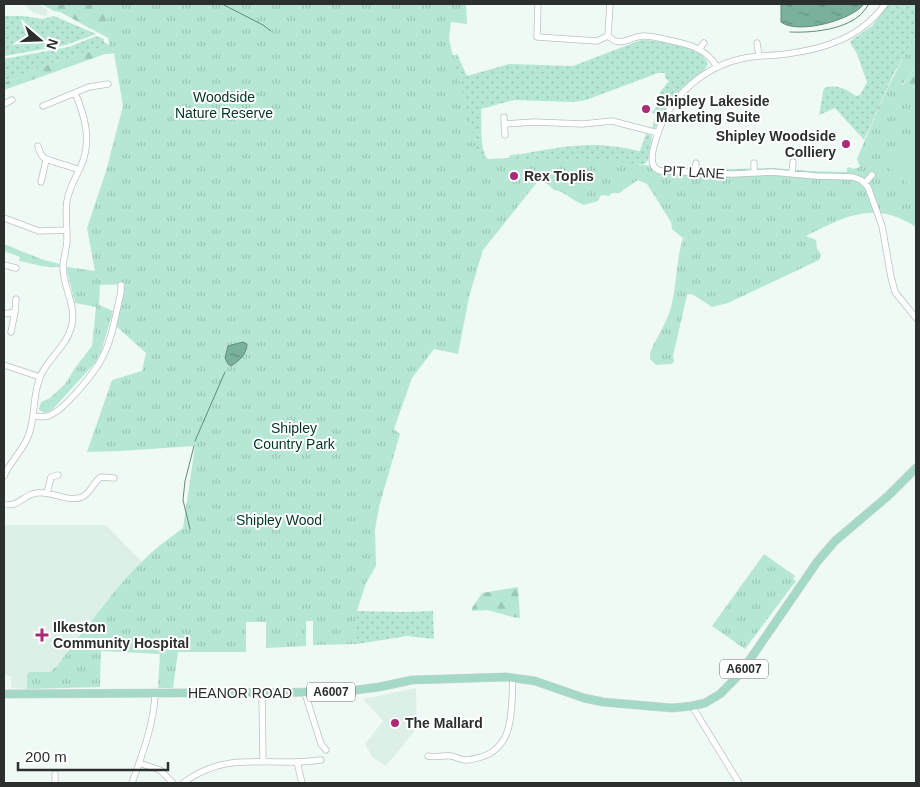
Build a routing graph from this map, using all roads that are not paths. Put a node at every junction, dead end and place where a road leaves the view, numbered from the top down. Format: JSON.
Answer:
{"nodes":[{"id":1,"x":538,"y":4,"type":"edge"},
{"id":2,"x":610,"y":4,"type":"edge"},
{"id":3,"x":884,"y":4,"type":"edge"},
{"id":4,"x":608,"y":36,"type":"junction"},
{"id":5,"x":704,"y":42,"type":"dead end"},
{"id":6,"x":757,"y":43,"type":"dead end"},
{"id":7,"x":699,"y":49,"type":"junction"},
{"id":8,"x":760,"y":56,"type":"junction"},
{"id":9,"x":717,"y":67,"type":"junction"},
{"id":10,"x":108,"y":84,"type":"dead end"},
{"id":11,"x":75,"y":93,"type":"junction"},
{"id":12,"x":12,"y":100,"type":"dead end"},
{"id":13,"x":4,"y":104,"type":"edge"},
{"id":14,"x":42,"y":106,"type":"dead end"},
{"id":15,"x":504,"y":116,"type":"dead end"},
{"id":16,"x":504,"y":124,"type":"junction"},
{"id":17,"x":658,"y":133,"type":"junction"},
{"id":18,"x":505,"y":135,"type":"dead end"},
{"id":19,"x":38,"y":146,"type":"dead end"},
{"id":20,"x":46,"y":160,"type":"junction"},
{"id":21,"x":793,"y":162,"type":"dead end"},
{"id":22,"x":696,"y":163,"type":"dead end"},
{"id":23,"x":754,"y":163,"type":"dead end"},
{"id":24,"x":79,"y":170,"type":"junction"},
{"id":25,"x":695,"y":172,"type":"junction"},
{"id":26,"x":754,"y":172,"type":"junction"},
{"id":27,"x":792,"y":173,"type":"junction"},
{"id":28,"x":872,"y":175,"type":"dead end"},
{"id":29,"x":41,"y":182,"type":"dead end"},
{"id":30,"x":865,"y":183,"type":"junction"},
{"id":31,"x":4,"y":218,"type":"edge"},
{"id":32,"x":67,"y":230,"type":"junction"},
{"id":33,"x":4,"y":265,"type":"edge"},
{"id":34,"x":16,"y":268,"type":"dead end"},
{"id":35,"x":121,"y":285,"type":"dead end"},
{"id":36,"x":16,"y":299,"type":"dead end"},
{"id":37,"x":15,"y":312,"type":"junction"},
{"id":38,"x":4,"y":314,"type":"edge"},
{"id":39,"x":916,"y":318,"type":"edge"},
{"id":40,"x":11,"y":332,"type":"dead end"},
{"id":41,"x":4,"y":365,"type":"edge"},
{"id":42,"x":40,"y":377,"type":"junction"},
{"id":43,"x":33,"y":416,"type":"junction"},
{"id":44,"x":916,"y":468,"type":"edge"},
{"id":45,"x":58,"y":475,"type":"dead end"},
{"id":46,"x":4,"y":476,"type":"edge"},
{"id":47,"x":114,"y":478,"type":"dead end"},
{"id":48,"x":47,"y":493,"type":"junction"},
{"id":49,"x":4,"y":504,"type":"edge"},
{"id":50,"x":509,"y":677,"type":"junction"},
{"id":51,"x":262,"y":693,"type":"junction"},
{"id":52,"x":305,"y":693,"type":"junction"},
{"id":53,"x":4,"y":694,"type":"edge"},
{"id":54,"x":155,"y":694,"type":"junction"},
{"id":55,"x":692,"y":706,"type":"junction"},
{"id":56,"x":326,"y":750,"type":"dead end"},
{"id":57,"x":428,"y":756,"type":"dead end"},
{"id":58,"x":321,"y":760,"type":"dead end"},
{"id":59,"x":264,"y":762,"type":"junction"},
{"id":60,"x":297,"y":762,"type":"junction"},
{"id":61,"x":139,"y":763,"type":"junction"},
{"id":62,"x":55,"y":774,"type":"dead end"},
{"id":63,"x":54,"y":783,"type":"edge"},
{"id":64,"x":132,"y":783,"type":"edge"},
{"id":65,"x":173,"y":783,"type":"edge"},
{"id":66,"x":183,"y":783,"type":"edge"},
{"id":67,"x":302,"y":783,"type":"edge"},
{"id":68,"x":739,"y":783,"type":"edge"}],
"edges":[{"from":1,"to":4,"type":"street"},
{"from":2,"to":4,"type":"street"},
{"from":3,"to":8,"type":"street","name":"PIT LANE"},
{"from":4,"to":7,"type":"street"},
{"from":5,"to":7,"type":"street"},
{"from":6,"to":8,"type":"street"},
{"from":7,"to":9,"type":"street"},
{"from":8,"to":9,"type":"street","name":"PIT LANE"},
{"from":9,"to":17,"type":"street","name":"PIT LANE"},
{"from":10,"to":11,"type":"street"},
{"from":11,"to":14,"type":"street"},
{"from":11,"to":24,"type":"street"},
{"from":12,"to":13,"type":"street"},
{"from":15,"to":16,"type":"street"},
{"from":16,"to":17,"type":"street"},
{"from":16,"to":18,"type":"street"},
{"from":17,"to":25,"type":"street","name":"PIT LANE"},
{"from":19,"to":20,"type":"street"},
{"from":20,"to":24,"type":"street"},
{"from":20,"to":29,"type":"street"},
{"from":21,"to":27,"type":"street"},
{"from":22,"to":25,"type":"street"},
{"from":23,"to":26,"type":"street"},
{"from":24,"to":32,"type":"street"},
{"from":25,"to":26,"type":"street","name":"PIT LANE"},
{"from":26,"to":27,"type":"street","name":"PIT LANE"},
{"from":27,"to":30,"type":"street","name":"PIT LANE"},
{"from":28,"to":30,"type":"street"},
{"from":30,"to":39,"type":"street"},
{"from":31,"to":32,"type":"street"},
{"from":32,"to":42,"type":"street"},
{"from":33,"to":34,"type":"street"},
{"from":35,"to":43,"type":"street"},
{"from":36,"to":37,"type":"street"},
{"from":37,"to":38,"type":"street"},
{"from":37,"to":40,"type":"street"},
{"from":41,"to":42,"type":"street"},
{"from":42,"to":43,"type":"street"},
{"from":43,"to":46,"type":"street"},
{"from":44,"to":55,"type":"main road","number":"A6007"},
{"from":45,"to":48,"type":"street"},
{"from":47,"to":48,"type":"street"},
{"from":48,"to":49,"type":"street"},
{"from":50,"to":52,"type":"main road","name":"HEANOR ROAD","number":"A6007"},
{"from":50,"to":55,"type":"main road","number":"A6007"},
{"from":50,"to":57,"type":"street"},
{"from":51,"to":52,"type":"main road","name":"HEANOR ROAD","number":"A6007"},
{"from":51,"to":54,"type":"main road","name":"HEANOR ROAD","number":"A6007"},
{"from":51,"to":59,"type":"street"},
{"from":52,"to":56,"type":"street"},
{"from":53,"to":54,"type":"main road","name":"HEANOR ROAD","number":"A6007"},
{"from":54,"to":61,"type":"street"},
{"from":55,"to":68,"type":"street"},
{"from":58,"to":60,"type":"street"},
{"from":59,"to":60,"type":"street"},
{"from":59,"to":66,"type":"street"},
{"from":60,"to":67,"type":"street"},
{"from":61,"to":64,"type":"street"},
{"from":61,"to":65,"type":"street"},
{"from":62,"to":63,"type":"street"}]}
